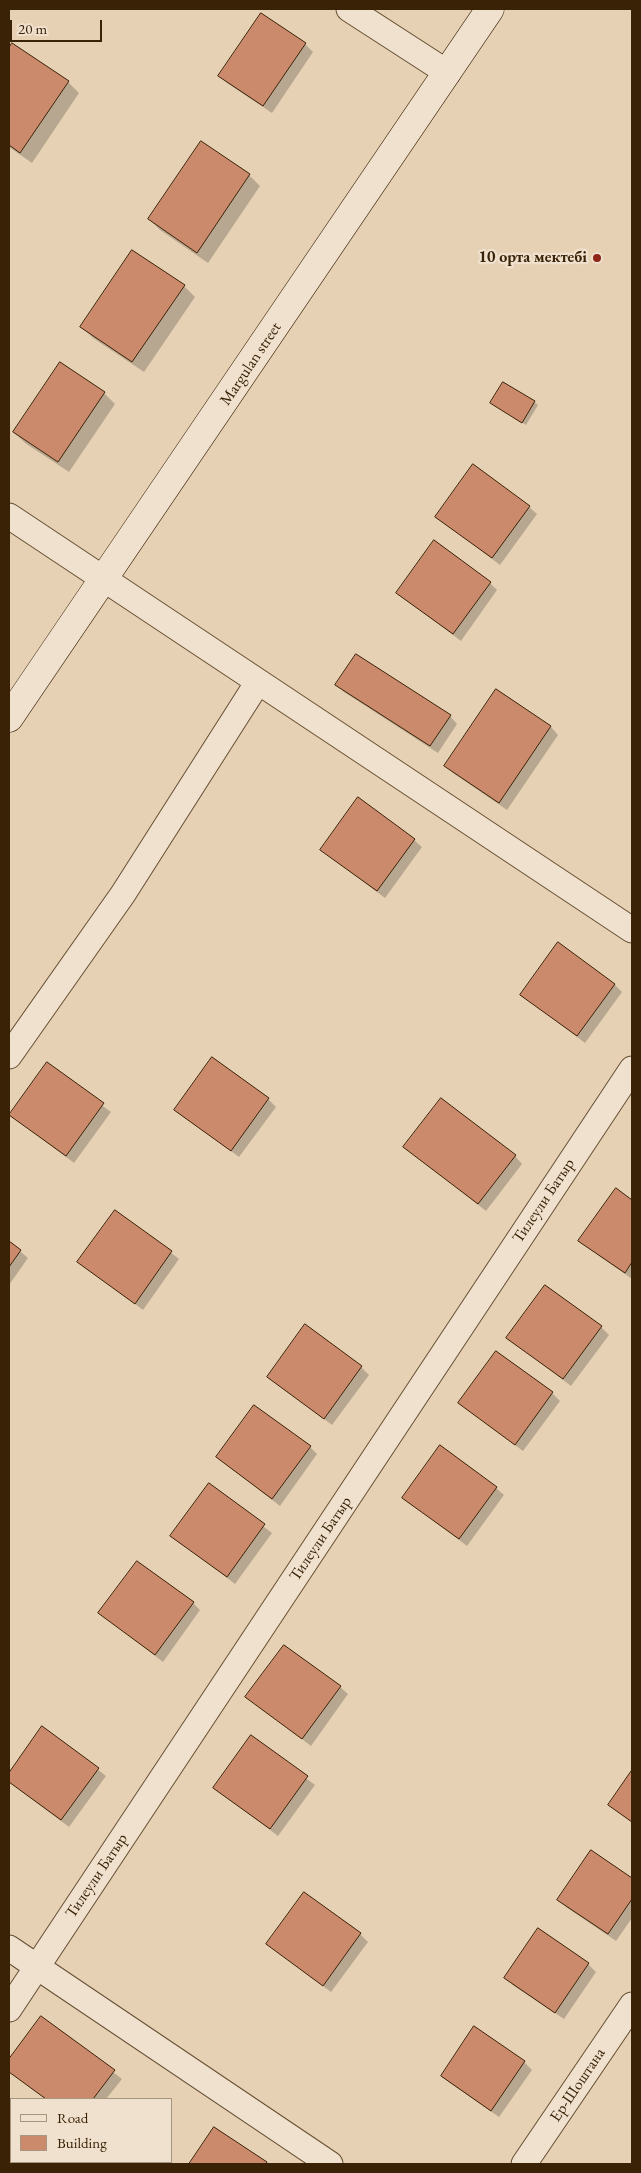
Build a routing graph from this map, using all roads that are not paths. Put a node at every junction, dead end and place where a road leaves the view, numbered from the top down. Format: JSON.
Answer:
{"nodes":[{"id":1,"x":349,"y":9,"type":"edge"},
{"id":2,"x":490,"y":9,"type":"edge"},
{"id":3,"x":448,"y":73,"type":"junction"},
{"id":4,"x":9,"y":516,"type":"edge"},
{"id":5,"x":104,"y":580,"type":"junction"},
{"id":6,"x":258,"y":682,"type":"junction"},
{"id":7,"x":9,"y":718,"type":"edge"},
{"id":8,"x":632,"y":930,"type":"edge"},
{"id":9,"x":9,"y":1056,"type":"edge"},
{"id":10,"x":632,"y":1069,"type":"edge"},
{"id":11,"x":9,"y":1948,"type":"edge"},
{"id":12,"x":37,"y":1967,"type":"junction"},
{"id":13,"x":632,"y":2005,"type":"edge"},
{"id":14,"x":9,"y":2009,"type":"edge"},
{"id":15,"x":330,"y":2164,"type":"edge"},
{"id":16,"x":524,"y":2164,"type":"edge"}],
"edges":[{"from":1,"to":3,"type":"street"},
{"from":2,"to":3,"type":"main road","name":"Margulan street"},
{"from":3,"to":5,"type":"main road","name":"Margulan street"},
{"from":4,"to":5,"type":"street"},
{"from":5,"to":6,"type":"street"},
{"from":5,"to":7,"type":"main road","name":"Margulan street"},
{"from":6,"to":8,"type":"street"},
{"from":6,"to":9,"type":"street"},
{"from":10,"to":12,"type":"street","name":"Тилеули Батыр"},
{"from":11,"to":12,"type":"street"},
{"from":12,"to":14,"type":"street","name":"Тилеули Батыр"},
{"from":12,"to":15,"type":"street"},
{"from":13,"to":16,"type":"street","name":"Ер-Шоштана"}]}
